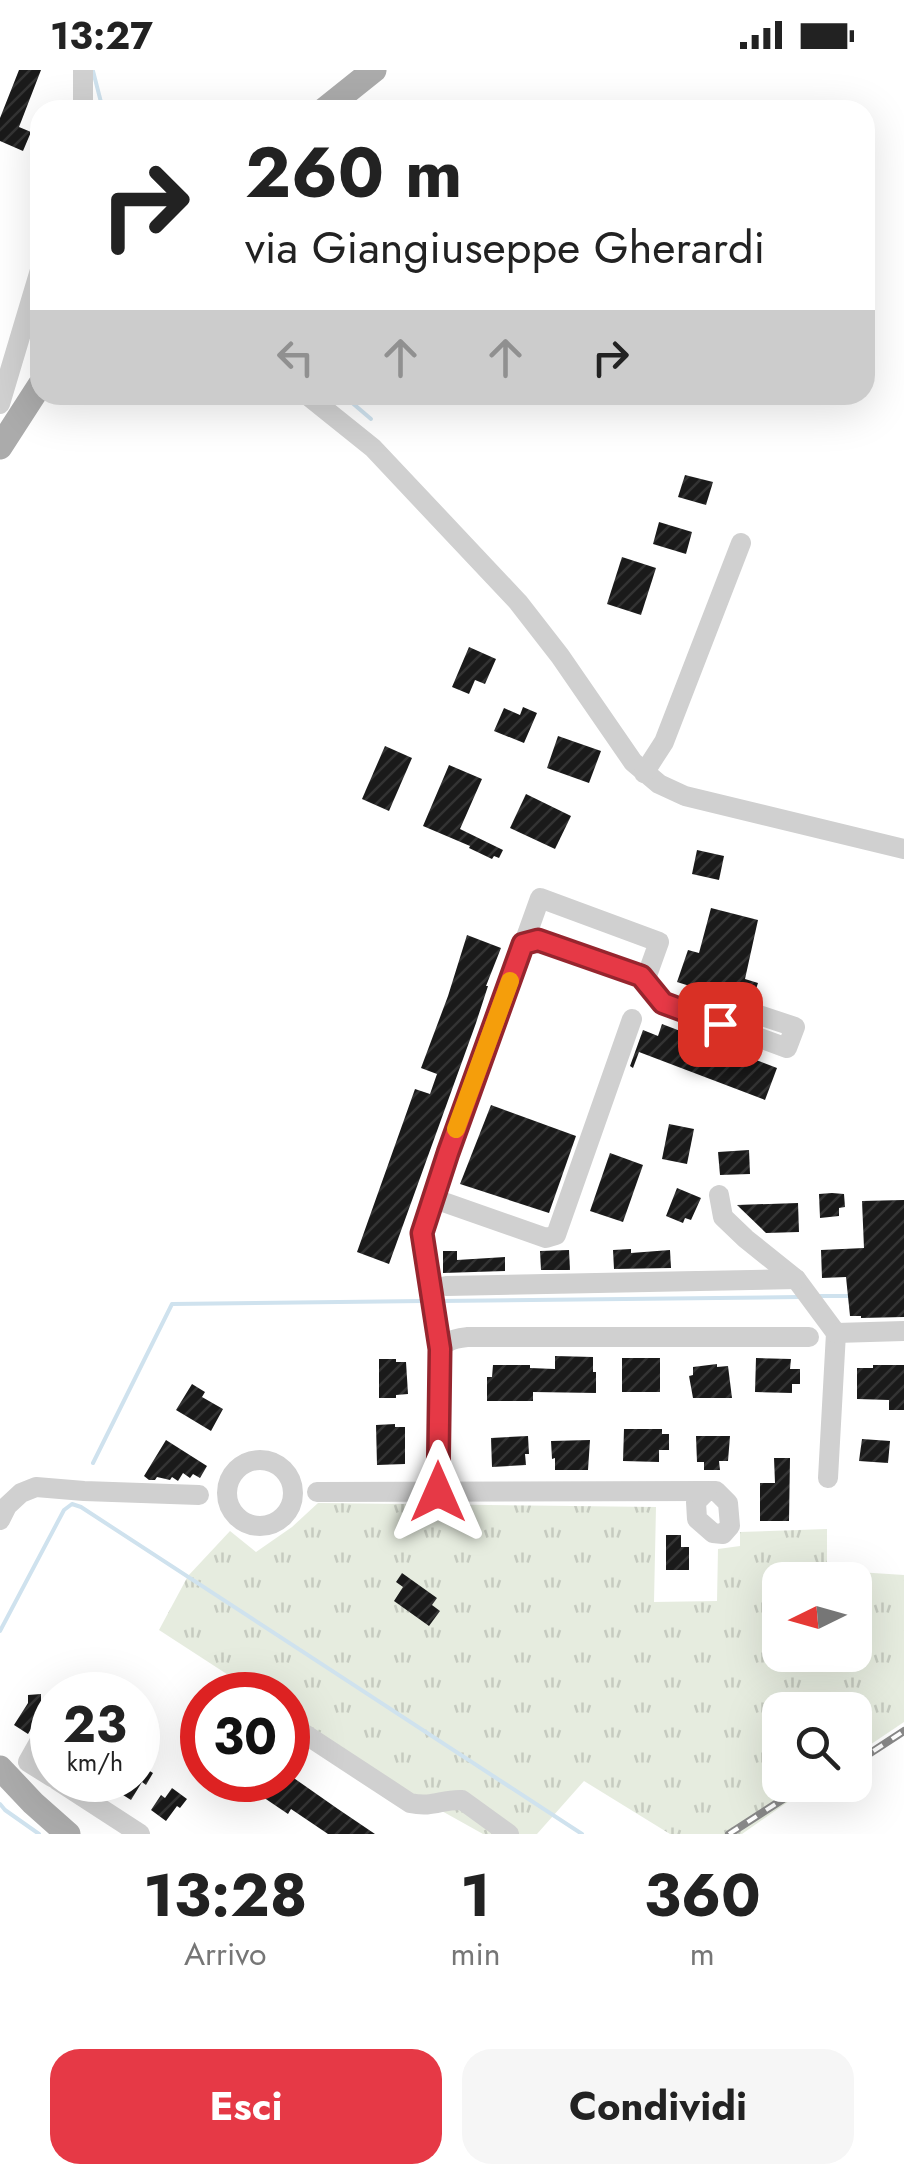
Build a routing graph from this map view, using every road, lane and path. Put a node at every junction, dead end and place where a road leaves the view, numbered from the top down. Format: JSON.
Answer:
{"nodes":[{"id":1,"x":82,"y":70,"type":"edge"},
{"id":2,"x":374,"y":70,"type":"edge"},
{"id":3,"x":83,"y":100,"type":"edge"},
{"id":4,"x":336,"y":100,"type":"edge"},
{"id":5,"x":30,"y":304,"type":"edge"},
{"id":6,"x":30,"y":401,"type":"edge"},
{"id":7,"x":0,"y":404,"type":"edge"},
{"id":8,"x":319,"y":405,"type":"edge"},
{"id":9,"x":0,"y":447,"type":"edge"},
{"id":10,"x":741,"y":543,"type":"dead end"},
{"id":11,"x":644,"y":773,"type":"junction"},
{"id":12,"x":904,"y":849,"type":"edge"},
{"id":13,"x":523,"y":944,"type":"junction"},
{"id":14,"x":645,"y":982,"type":"junction"},
{"id":15,"x":632,"y":1019,"type":"dead end"},
{"id":16,"x":748,"y":1034,"type":"dead end"},
{"id":17,"x":719,"y":1195,"type":"dead end"},
{"id":18,"x":432,"y":1198,"type":"junction"},
{"id":19,"x":438,"y":1285,"type":"junction"},
{"id":20,"x":800,"y":1285,"type":"junction"},
{"id":21,"x":904,"y":1331,"type":"edge"},
{"id":22,"x":836,"y":1333,"type":"junction"},
{"id":23,"x":809,"y":1337,"type":"dead end"},
{"id":24,"x":442,"y":1346,"type":"junction"},
{"id":25,"x":291,"y":1478,"type":"junction"},
{"id":26,"x":828,"y":1478,"type":"dead end"},
{"id":27,"x":228,"y":1483,"type":"junction"},
{"id":28,"x":659,"y":1491,"type":"junction"},
{"id":29,"x":708,"y":1491,"type":"junction"},
{"id":30,"x":316,"y":1492,"type":"junction"},
{"id":31,"x":438,"y":1492,"type":"junction"},
{"id":32,"x":199,"y":1495,"type":"junction"},
{"id":33,"x":292,"y":1504,"type":"junction"},
{"id":34,"x":230,"y":1508,"type":"junction"},
{"id":35,"x":697,"y":1519,"type":"junction"},
{"id":36,"x":0,"y":1520,"type":"edge"},
{"id":37,"x":310,"y":1737,"type":"edge"},
{"id":38,"x":0,"y":1768,"type":"edge"},
{"id":39,"x":90,"y":1802,"type":"edge"},
{"id":40,"x":68,"y":1834,"type":"edge"},
{"id":41,"x":140,"y":1834,"type":"edge"},
{"id":42,"x":509,"y":1834,"type":"edge"}],
"edges":[{"from":1,"to":3,"type":"street"},
{"from":2,"to":4,"type":"main road"},
{"from":5,"to":7,"type":"street"},
{"from":6,"to":9,"type":"main road"},
{"from":8,"to":11,"type":"street"},
{"from":10,"to":11,"type":"street"},
{"from":11,"to":12,"type":"street"},
{"from":13,"to":14,"type":"street"},
{"from":13,"to":14,"type":"street"},
{"from":13,"to":18,"type":"street"},
{"from":14,"to":16,"type":"street"},
{"from":15,"to":18,"type":"street"},
{"from":17,"to":20,"type":"street"},
{"from":18,"to":19,"type":"street"},
{"from":19,"to":20,"type":"street"},
{"from":19,"to":24,"type":"street"},
{"from":20,"to":22,"type":"street"},
{"from":21,"to":22,"type":"street"},
{"from":22,"to":26,"type":"street"},
{"from":23,"to":24,"type":"street"},
{"from":24,"to":31,"type":"street"},
{"from":25,"to":27,"type":"street"},
{"from":25,"to":30,"type":"street"},
{"from":25,"to":33,"type":"street"},
{"from":27,"to":32,"type":"street"},
{"from":27,"to":34,"type":"street"},
{"from":28,"to":29,"type":"street"},
{"from":28,"to":31,"type":"street"},
{"from":28,"to":35,"type":"street"},
{"from":29,"to":35,"type":"street"},
{"from":29,"to":35,"type":"street"},
{"from":30,"to":31,"type":"street"},
{"from":30,"to":33,"type":"street"},
{"from":32,"to":34,"type":"street"},
{"from":32,"to":36,"type":"street"},
{"from":33,"to":34,"type":"street"},
{"from":37,"to":42,"type":"street"},
{"from":38,"to":40,"type":"main road"},
{"from":39,"to":41,"type":"street"}]}
